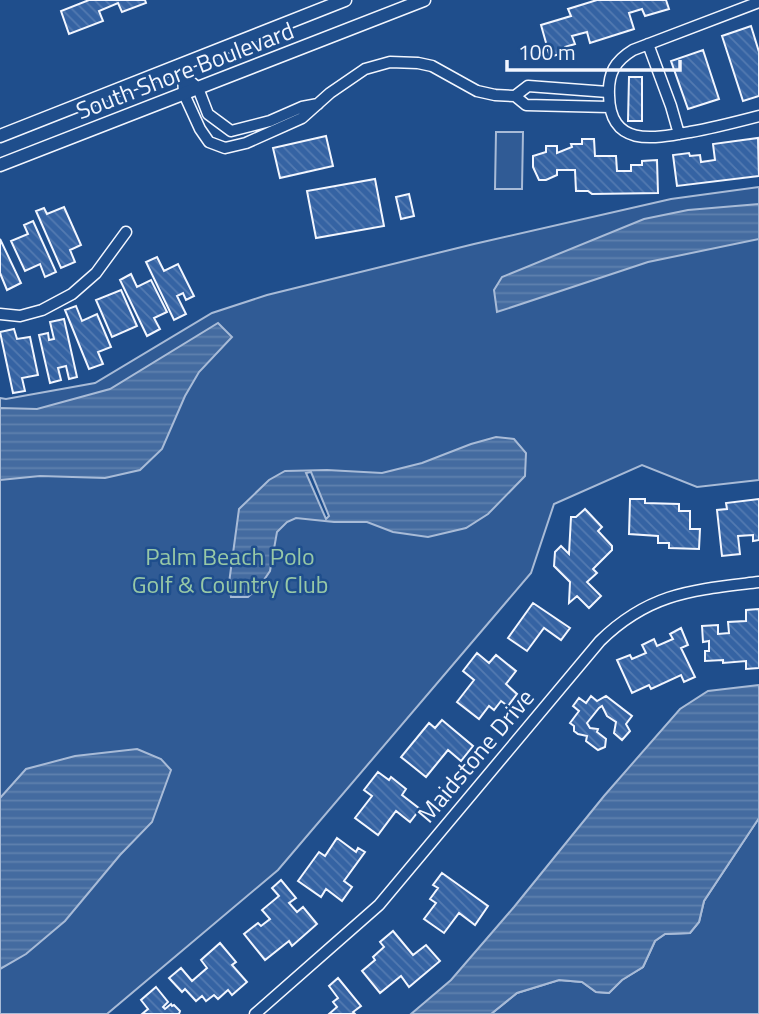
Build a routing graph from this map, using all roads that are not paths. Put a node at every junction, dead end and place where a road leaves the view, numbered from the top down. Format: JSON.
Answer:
{"nodes":[{"id":1,"x":345,"y":0,"type":"edge"},
{"id":2,"x":424,"y":0,"type":"edge"},
{"id":3,"x":759,"y":2,"type":"edge"},
{"id":4,"x":400,"y":4,"type":"edge"},
{"id":5,"x":648,"y":44,"type":"junction"},
{"id":6,"x":181,"y":70,"type":"junction"},
{"id":7,"x":198,"y":88,"type":"junction"},
{"id":8,"x":608,"y":92,"type":"junction"},
{"id":9,"x":184,"y":94,"type":"junction"},
{"id":10,"x":515,"y":96,"type":"junction"},
{"id":11,"x":318,"y":104,"type":"junction"},
{"id":12,"x":610,"y":107,"type":"junction"},
{"id":13,"x":759,"y":116,"type":"edge"},
{"id":14,"x":679,"y":134,"type":"junction"},
{"id":15,"x":0,"y":136,"type":"edge"},
{"id":16,"x":0,"y":165,"type":"edge"},
{"id":17,"x":126,"y":232,"type":"dead end"},
{"id":18,"x":0,"y":314,"type":"edge"},
{"id":19,"x":759,"y":582,"type":"edge"},
{"id":20,"x":255,"y":1014,"type":"edge"}],
"edges":[{"from":1,"to":6,"type":"street","name":"South Shore Boulevard"},
{"from":2,"to":4,"type":"street","name":"South Shore Boulevard"},
{"from":3,"to":5,"type":"street"},
{"from":4,"to":7,"type":"street","name":"South Shore Boulevard"},
{"from":5,"to":8,"type":"street"},
{"from":5,"to":14,"type":"street"},
{"from":6,"to":7,"type":"street"},
{"from":6,"to":9,"type":"street"},
{"from":6,"to":15,"type":"street","name":"South Shore Boulevard"},
{"from":7,"to":9,"type":"street","name":"South Shore Boulevard"},
{"from":7,"to":11,"type":"street"},
{"from":8,"to":10,"type":"street"},
{"from":8,"to":12,"type":"street"},
{"from":9,"to":11,"type":"street"},
{"from":9,"to":16,"type":"street","name":"South Shore Boulevard"},
{"from":10,"to":11,"type":"street"},
{"from":10,"to":12,"type":"street"},
{"from":12,"to":14,"type":"street"},
{"from":13,"to":14,"type":"street"},
{"from":17,"to":18,"type":"street"},
{"from":19,"to":20,"type":"street","name":"Maidstone Drive"}]}
